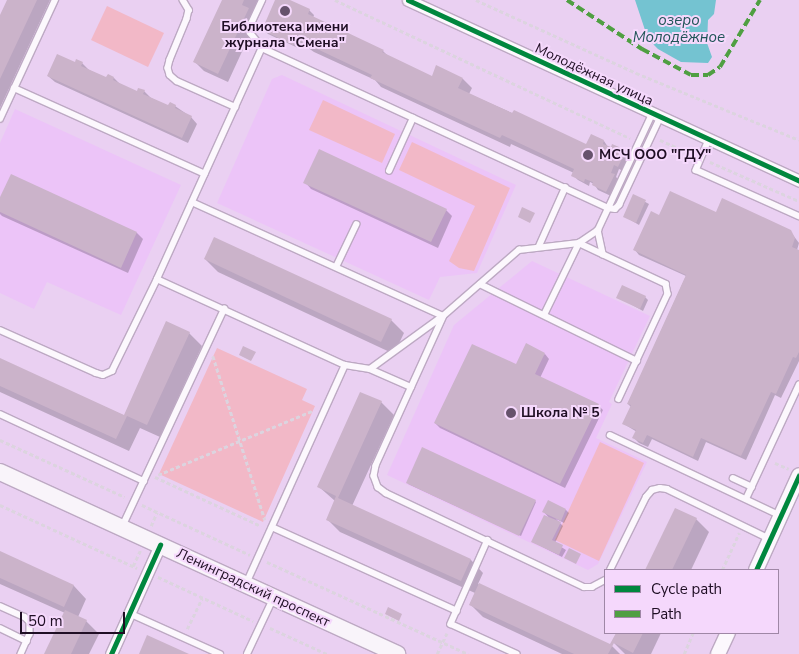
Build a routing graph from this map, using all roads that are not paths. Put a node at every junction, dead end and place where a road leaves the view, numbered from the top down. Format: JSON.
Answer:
{"nodes":[{"id":1,"x":56,"y":0,"type":"edge"},
{"id":2,"x":183,"y":0,"type":"edge"},
{"id":3,"x":262,"y":0,"type":"edge"},
{"id":4,"x":408,"y":0,"type":"edge"},
{"id":5,"x":262,"y":48,"type":"junction"},
{"id":6,"x":14,"y":88,"type":"junction"},
{"id":7,"x":235,"y":107,"type":"junction"},
{"id":8,"x":656,"y":116,"type":"junction"},
{"id":9,"x":413,"y":118,"type":"junction"},
{"id":10,"x":0,"y":119,"type":"edge"},
{"id":11,"x":709,"y":140,"type":"junction"},
{"id":12,"x":389,"y":171,"type":"dead end"},
{"id":13,"x":204,"y":174,"type":"junction"},
{"id":14,"x":799,"y":181,"type":"edge"},
{"id":15,"x":565,"y":188,"type":"junction"},
{"id":16,"x":192,"y":202,"type":"junction"},
{"id":17,"x":608,"y":208,"type":"junction"},
{"id":18,"x":799,"y":216,"type":"edge"},
{"id":19,"x":356,"y":225,"type":"dead end"},
{"id":20,"x":598,"y":230,"type":"junction"},
{"id":21,"x":579,"y":243,"type":"junction"},
{"id":22,"x":539,"y":246,"type":"junction"},
{"id":23,"x":603,"y":254,"type":"junction"},
{"id":24,"x":336,"y":268,"type":"junction"},
{"id":25,"x":157,"y":279,"type":"junction"},
{"id":26,"x":480,"y":284,"type":"junction"},
{"id":27,"x":224,"y":309,"type":"junction"},
{"id":28,"x":443,"y":316,"type":"junction"},
{"id":29,"x":544,"y":316,"type":"junction"},
{"id":30,"x":0,"y":330,"type":"edge"},
{"id":31,"x":637,"y":361,"type":"junction"},
{"id":32,"x":345,"y":365,"type":"junction"},
{"id":33,"x":370,"y":368,"type":"junction"},
{"id":34,"x":799,"y":385,"type":"edge"},
{"id":35,"x":411,"y":387,"type":"junction"},
{"id":36,"x":619,"y":399,"type":"dead end"},
{"id":37,"x":0,"y":414,"type":"edge"},
{"id":38,"x":610,"y":434,"type":"dead end"},
{"id":39,"x":0,"y":472,"type":"edge"},
{"id":40,"x":799,"y":475,"type":"edge"},
{"id":41,"x":734,"y":478,"type":"dead end"},
{"id":42,"x":144,"y":480,"type":"junction"},
{"id":43,"x":752,"y":487,"type":"junction"},
{"id":44,"x":746,"y":499,"type":"junction"},
{"id":45,"x":780,"y":516,"type":"junction"},
{"id":46,"x":272,"y":527,"type":"junction"},
{"id":47,"x":122,"y":528,"type":"junction"},
{"id":48,"x":770,"y":539,"type":"junction"},
{"id":49,"x":488,"y":540,"type":"junction"},
{"id":50,"x":160,"y":545,"type":"junction"},
{"id":51,"x":610,"y":569,"type":"edge"},
{"id":52,"x":756,"y":569,"type":"edge"},
{"id":53,"x":604,"y":581,"type":"edge"},
{"id":54,"x":246,"y":584,"type":"junction"},
{"id":55,"x":274,"y":597,"type":"junction"},
{"id":56,"x":0,"y":606,"type":"edge"},
{"id":57,"x":456,"y":611,"type":"junction"},
{"id":58,"x":129,"y":613,"type":"junction"},
{"id":59,"x":0,"y":628,"type":"edge"},
{"id":60,"x":728,"y":634,"type":"edge"},
{"id":61,"x":26,"y":641,"type":"junction"},
{"id":62,"x":21,"y":654,"type":"edge"},
{"id":63,"x":111,"y":654,"type":"edge"},
{"id":64,"x":220,"y":654,"type":"edge"},
{"id":65,"x":247,"y":654,"type":"edge"},
{"id":66,"x":397,"y":654,"type":"edge"},
{"id":67,"x":517,"y":654,"type":"edge"},
{"id":68,"x":718,"y":654,"type":"edge"}],
"edges":[{"from":1,"to":6,"type":"lane"},
{"from":2,"to":7,"type":"lane"},
{"from":3,"to":5,"type":"lane"},
{"from":4,"to":8,"type":"street","name":"Молодёжная улица"},
{"from":5,"to":7,"type":"lane"},
{"from":5,"to":9,"type":"lane"},
{"from":6,"to":10,"type":"lane"},
{"from":6,"to":13,"type":"lane"},
{"from":7,"to":13,"type":"lane"},
{"from":8,"to":11,"type":"street","name":"Молодёжная улица"},
{"from":8,"to":17,"type":"lane"},
{"from":8,"to":17,"type":"lane"},
{"from":9,"to":12,"type":"lane"},
{"from":9,"to":15,"type":"lane"},
{"from":11,"to":14,"type":"street","name":"Молодёжная улица"},
{"from":11,"to":18,"type":"lane"},
{"from":13,"to":16,"type":"lane"},
{"from":15,"to":17,"type":"lane"},
{"from":15,"to":22,"type":"lane"},
{"from":16,"to":24,"type":"lane"},
{"from":16,"to":25,"type":"lane"},
{"from":17,"to":20,"type":"lane"},
{"from":19,"to":24,"type":"lane"},
{"from":20,"to":21,"type":"lane"},
{"from":20,"to":23,"type":"lane"},
{"from":21,"to":22,"type":"lane"},
{"from":21,"to":23,"type":"lane"},
{"from":21,"to":29,"type":"lane"},
{"from":22,"to":26,"type":"lane"},
{"from":23,"to":31,"type":"lane"},
{"from":24,"to":28,"type":"lane"},
{"from":25,"to":27,"type":"lane"},
{"from":25,"to":30,"type":"lane"},
{"from":26,"to":28,"type":"lane"},
{"from":26,"to":29,"type":"lane"},
{"from":27,"to":32,"type":"lane"},
{"from":27,"to":42,"type":"lane"},
{"from":28,"to":33,"type":"lane"},
{"from":28,"to":35,"type":"lane"},
{"from":29,"to":31,"type":"lane"},
{"from":31,"to":36,"type":"lane"},
{"from":32,"to":33,"type":"lane"},
{"from":32,"to":46,"type":"lane"},
{"from":33,"to":35,"type":"lane"},
{"from":34,"to":43,"type":"lane"},
{"from":35,"to":49,"type":"lane"},
{"from":37,"to":42,"type":"lane"},
{"from":38,"to":44,"type":"lane"},
{"from":39,"to":47,"type":"main road","name":"Ленинградский проспект"},
{"from":40,"to":45,"type":"street"},
{"from":41,"to":43,"type":"lane"},
{"from":42,"to":47,"type":"lane"},
{"from":43,"to":44,"type":"lane"},
{"from":44,"to":45,"type":"lane"},
{"from":45,"to":48,"type":"street"},
{"from":46,"to":54,"type":"lane"},
{"from":46,"to":57,"type":"lane"},
{"from":47,"to":50,"type":"main road","name":"Ленинградский проспект"},
{"from":48,"to":51,"type":"lane"},
{"from":48,"to":52,"type":"street"},
{"from":49,"to":53,"type":"lane"},
{"from":49,"to":57,"type":"lane"},
{"from":50,"to":54,"type":"main road","name":"Ленинградский проспект"},
{"from":50,"to":58,"type":"street"},
{"from":54,"to":55,"type":"main road","name":"Ленинградский проспект"},
{"from":55,"to":65,"type":"lane"},
{"from":55,"to":66,"type":"main road","name":"Ленинградский проспект"},
{"from":56,"to":61,"type":"lane"},
{"from":57,"to":67,"type":"lane"},
{"from":58,"to":63,"type":"street"},
{"from":58,"to":64,"type":"lane"},
{"from":59,"to":61,"type":"lane"},
{"from":60,"to":68,"type":"street"},
{"from":61,"to":62,"type":"lane"}]}
